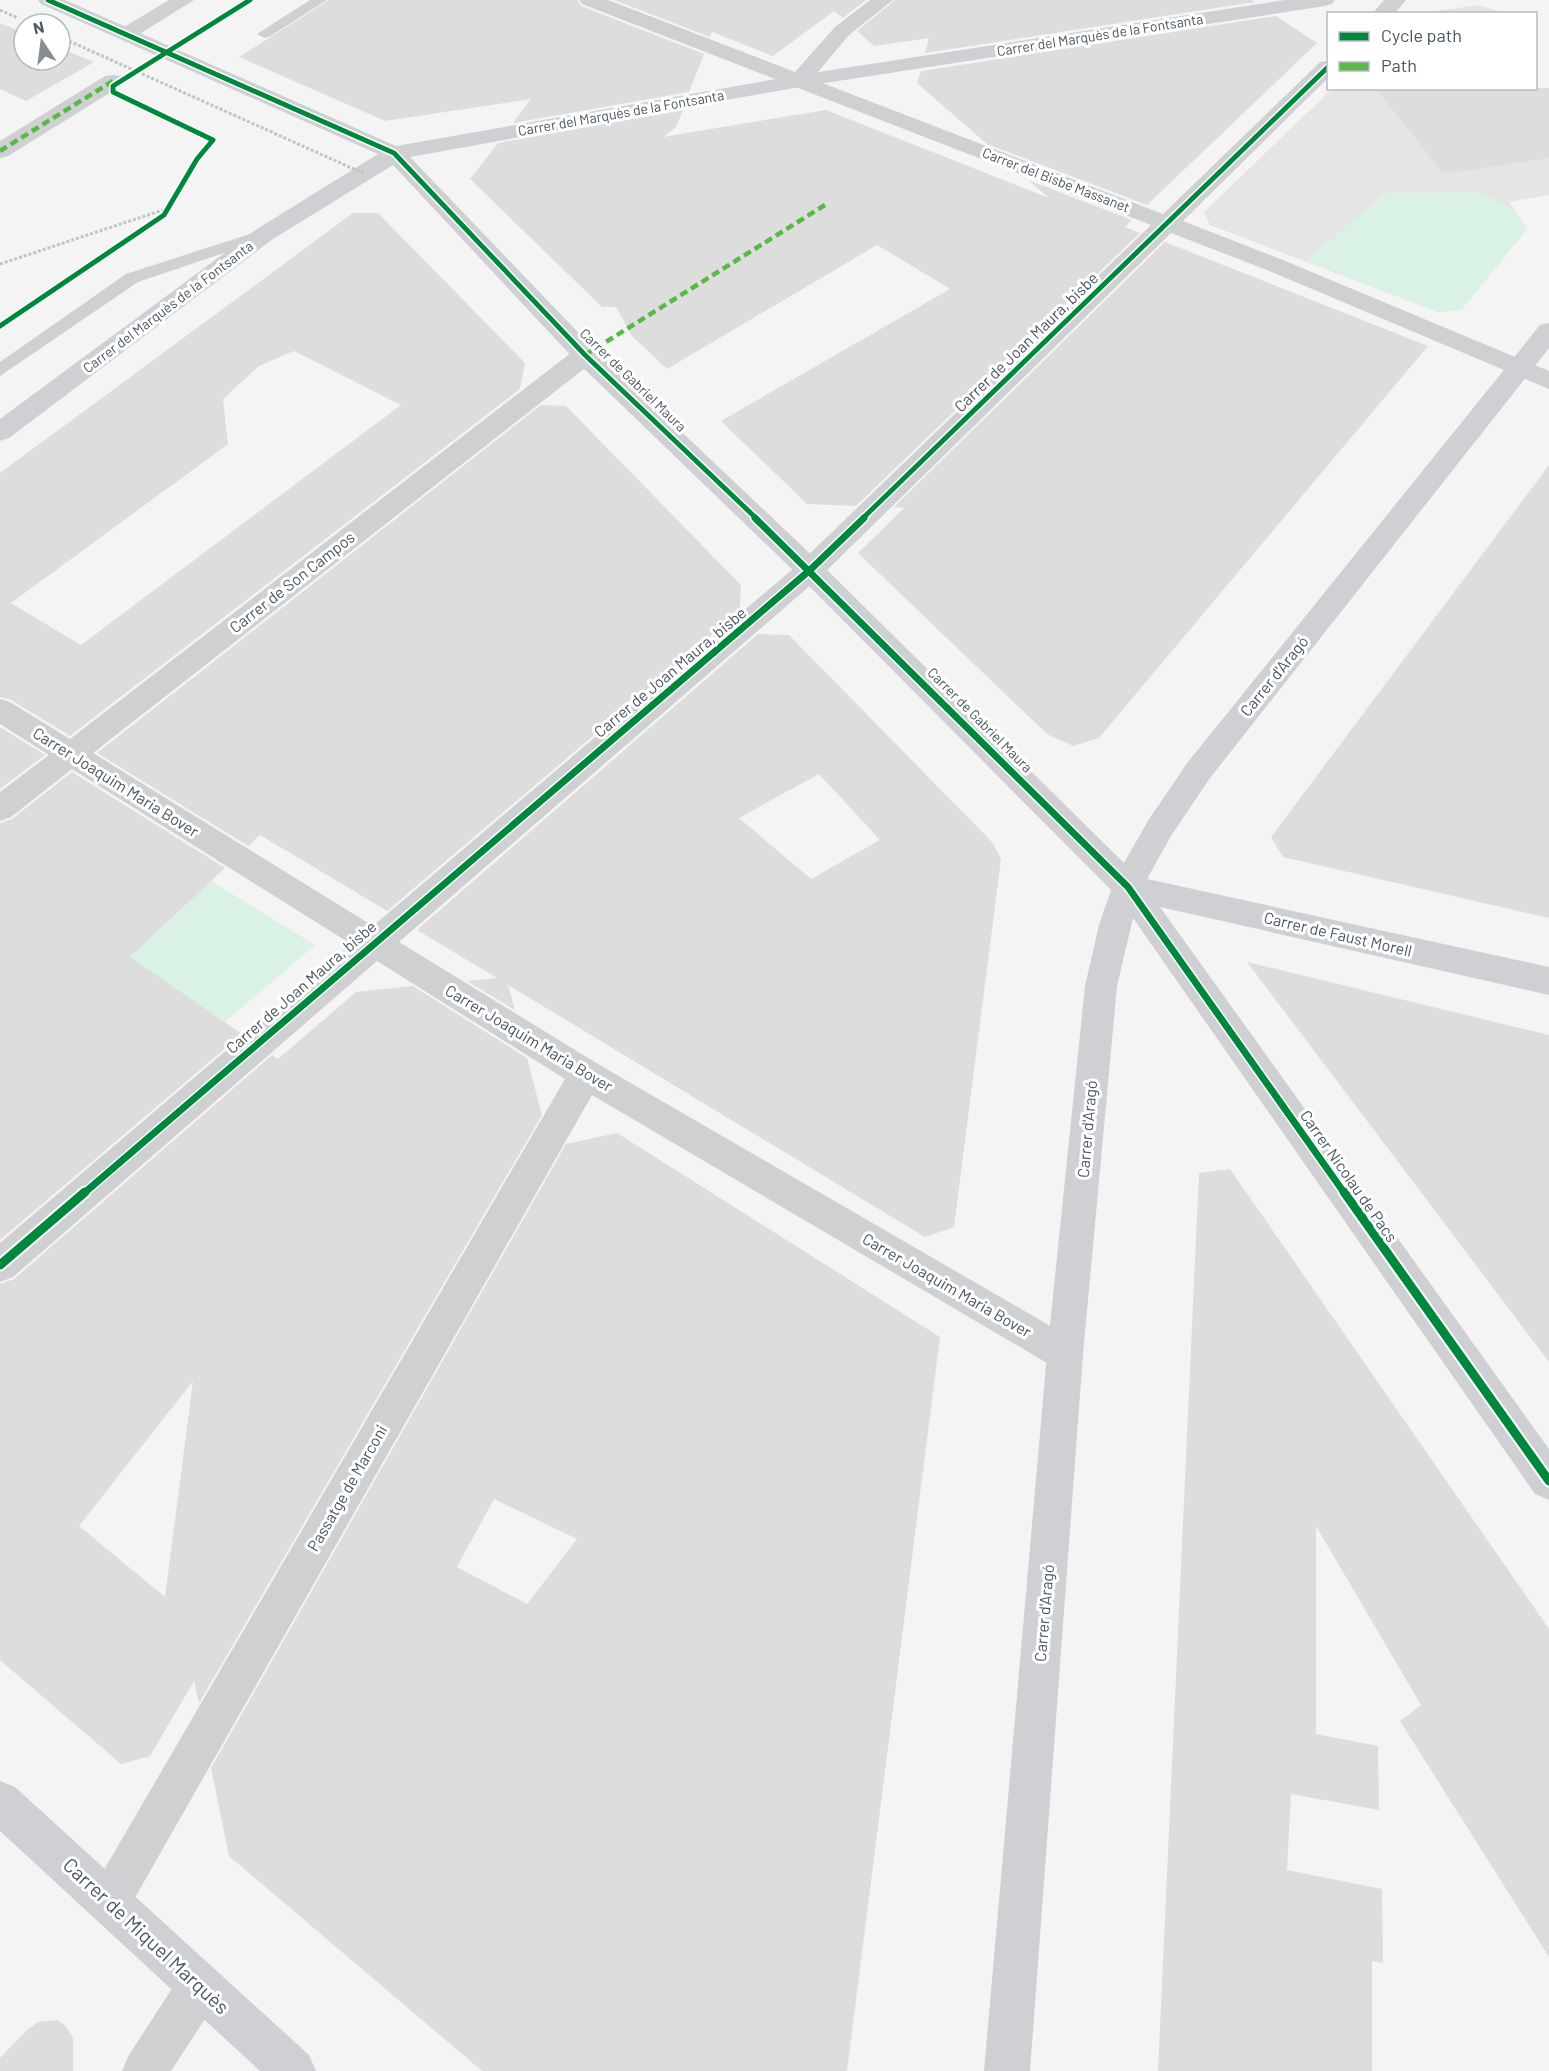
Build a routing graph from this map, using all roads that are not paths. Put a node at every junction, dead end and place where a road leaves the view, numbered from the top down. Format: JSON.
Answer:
{"nodes":[{"id":1,"x":48,"y":0,"type":"edge"},
{"id":2,"x":184,"y":0,"type":"edge"},
{"id":3,"x":320,"y":0,"type":"edge"},
{"id":4,"x":589,"y":0,"type":"edge"},
{"id":5,"x":883,"y":0,"type":"edge"},
{"id":6,"x":1325,"y":0,"type":"edge"},
{"id":7,"x":1396,"y":0,"type":"edge"},
{"id":8,"x":1385,"y":12,"type":"edge"},
{"id":9,"x":126,"y":34,"type":"junction"},
{"id":10,"x":264,"y":34,"type":"dead end"},
{"id":11,"x":1327,"y":69,"type":"edge"},
{"id":12,"x":121,"y":78,"type":"road end"},
{"id":13,"x":798,"y":81,"type":"junction"},
{"id":14,"x":0,"y":152,"type":"edge"},
{"id":15,"x":394,"y":153,"type":"junction"},
{"id":16,"x":1167,"y":224,"type":"junction"},
{"id":17,"x":265,"y":234,"type":"junction"},
{"id":18,"x":1549,"y":330,"type":"edge"},
{"id":19,"x":585,"y":355,"type":"junction"},
{"id":20,"x":1519,"y":369,"type":"junction"},
{"id":21,"x":0,"y":370,"type":"edge"},
{"id":22,"x":1549,"y":381,"type":"edge"},
{"id":23,"x":0,"y":432,"type":"edge"},
{"id":24,"x":810,"y":570,"type":"junction"},
{"id":25,"x":0,"y":710,"type":"edge"},
{"id":26,"x":70,"y":754,"type":"junction"},
{"id":27,"x":0,"y":809,"type":"edge"},
{"id":28,"x":1128,"y":887,"type":"junction"},
{"id":29,"x":373,"y":943,"type":"junction"},
{"id":30,"x":1549,"y":981,"type":"edge"},
{"id":31,"x":586,"y":1074,"type":"junction"},
{"id":32,"x":0,"y":1265,"type":"edge"},
{"id":33,"x":1065,"y":1354,"type":"junction"},
{"id":34,"x":1549,"y":1481,"type":"edge"},
{"id":35,"x":0,"y":1802,"type":"edge"},
{"id":36,"x":109,"y":1902,"type":"junction"},
{"id":37,"x":200,"y":1986,"type":"junction"},
{"id":38,"x":145,"y":2071,"type":"edge"},
{"id":39,"x":293,"y":2071,"type":"edge"},
{"id":40,"x":1007,"y":2071,"type":"edge"}],
"edges":[{"from":1,"to":9,"type":"street","name":"Carrer de Gabriel Maura"},
{"from":2,"to":9,"type":"street"},
{"from":3,"to":10,"type":"lane"},
{"from":4,"to":13,"type":"street","name":"Carrer del Bisbe Massanet"},
{"from":5,"to":13,"type":"street"},
{"from":6,"to":13,"type":"street","name":"Carrer del Marquès de la Fontsanta"},
{"from":7,"to":8,"type":"street"},
{"from":9,"to":15,"type":"street","name":"Carrer de Gabriel Maura"},
{"from":11,"to":16,"type":"street","name":"Carrer de Joan Maura, bisbe"},
{"from":12,"to":14,"type":"street"},
{"from":13,"to":15,"type":"street","name":"Carrer del Marquès de la Fontsanta"},
{"from":13,"to":16,"type":"street","name":"Carrer del Bisbe Massanet"},
{"from":15,"to":17,"type":"street","name":"Carrer del Marquès de la Fontsanta"},
{"from":15,"to":19,"type":"street","name":"Carrer de Gabriel Maura"},
{"from":16,"to":20,"type":"street","name":"Carrer del Bisbe Massanet"},
{"from":16,"to":24,"type":"street","name":"Carrer de Joan Maura, bisbe"},
{"from":17,"to":21,"type":"lane"},
{"from":17,"to":23,"type":"street","name":"Carrer del Marquès de la Fontsanta"},
{"from":18,"to":20,"type":"street","name":"Carrer d'Aragó"},
{"from":19,"to":24,"type":"street","name":"Carrer de Gabriel Maura"},
{"from":19,"to":26,"type":"street","name":"Carrer de Son Campos"},
{"from":20,"to":22,"type":"street","name":"Carrer del Bisbe Massanet"},
{"from":20,"to":28,"type":"street","name":"Carrer d'Aragó"},
{"from":24,"to":28,"type":"street","name":"Carrer de Gabriel Maura"},
{"from":24,"to":29,"type":"street","name":"Carrer de Joan Maura, bisbe"},
{"from":25,"to":26,"type":"street","name":"Carrer Joaquim Maria Bover"},
{"from":26,"to":27,"type":"street","name":"Carrer de Son Campos"},
{"from":26,"to":29,"type":"street","name":"Carrer Joaquim Maria Bover"},
{"from":28,"to":30,"type":"street","name":"Carrer de Faust Morell"},
{"from":28,"to":33,"type":"street","name":"Carrer d'Aragó"},
{"from":28,"to":34,"type":"street","name":"Carrer Nicolau de Pacs"},
{"from":29,"to":31,"type":"street","name":"Carrer Joaquim Maria Bover"},
{"from":29,"to":32,"type":"street","name":"Carrer de Joan Maura, bisbe"},
{"from":31,"to":33,"type":"street","name":"Carrer Joaquim Maria Bover"},
{"from":31,"to":36,"type":"street","name":"Passatge de Marconi"},
{"from":33,"to":40,"type":"street","name":"Carrer d'Aragó"},
{"from":35,"to":36,"type":"street","name":"Carrer de Miquel Marquès"},
{"from":36,"to":37,"type":"street","name":"Carrer de Miquel Marquès"},
{"from":37,"to":38,"type":"street"},
{"from":37,"to":39,"type":"street","name":"Carrer de Miquel Marquès"}]}
